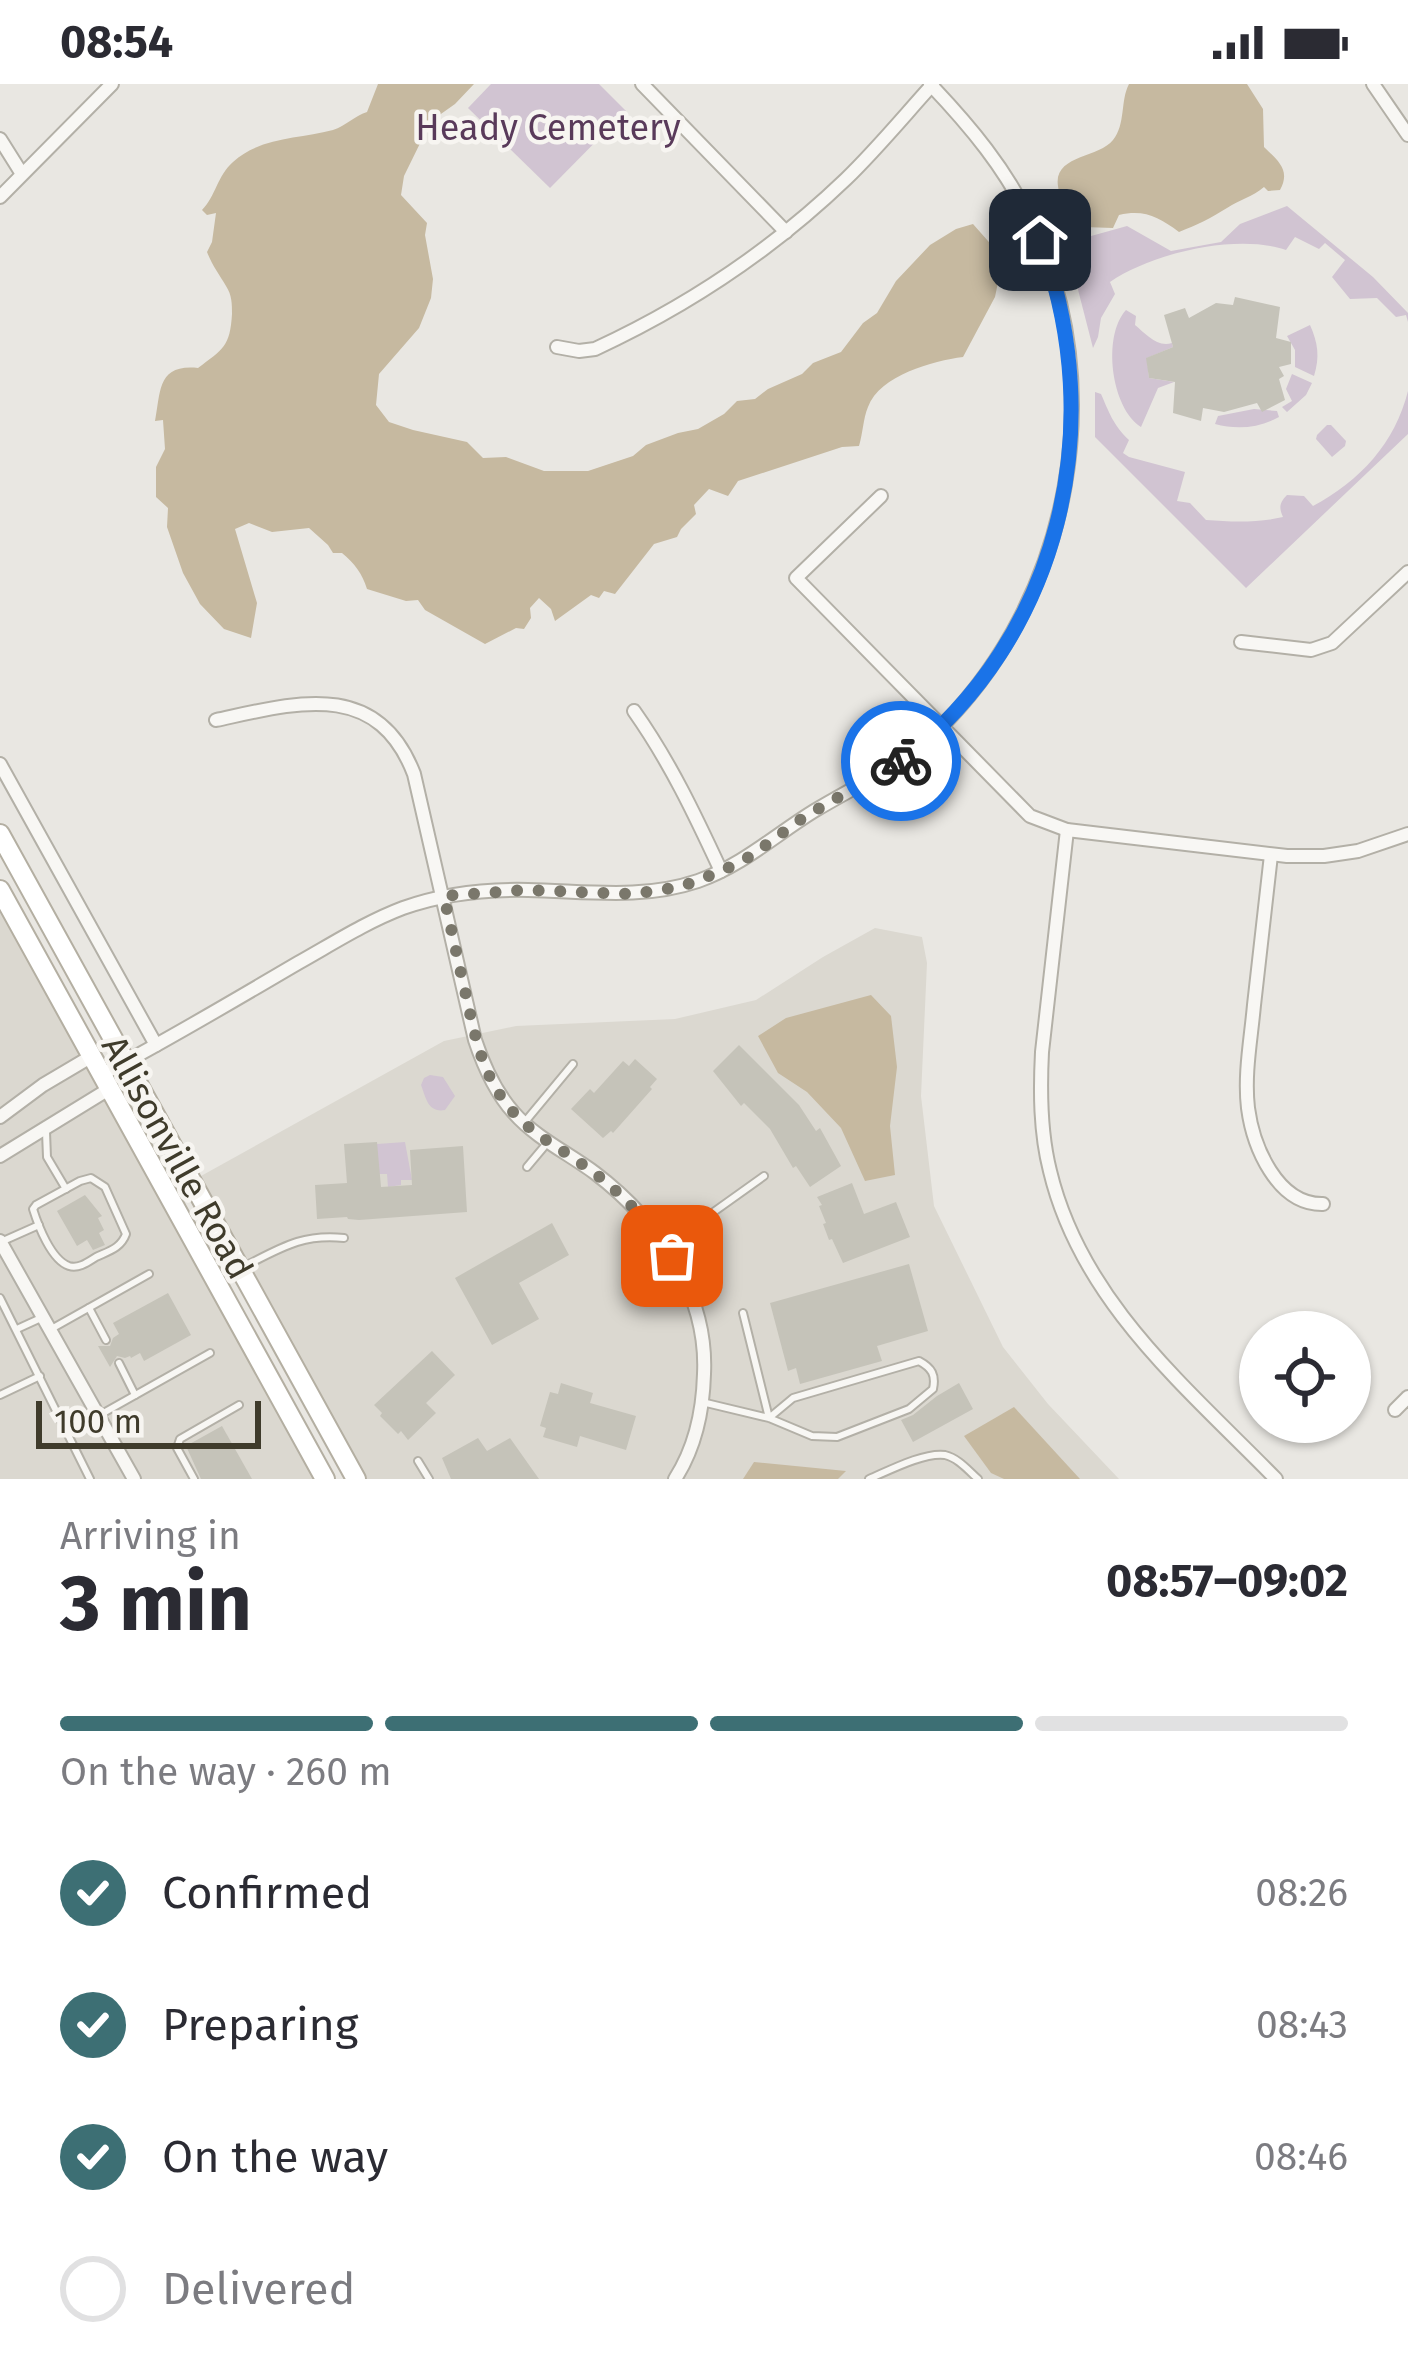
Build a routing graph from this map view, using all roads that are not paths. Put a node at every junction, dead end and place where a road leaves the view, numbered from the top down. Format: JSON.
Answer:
{"nodes":[{"id":1,"x":112,"y":84,"type":"edge"},
{"id":2,"x":642,"y":84,"type":"edge"},
{"id":3,"x":1373,"y":84,"type":"edge"},
{"id":4,"x":932,"y":85,"type":"edge"},
{"id":5,"x":1408,"y":135,"type":"edge"},
{"id":6,"x":0,"y":140,"type":"edge"},
{"id":7,"x":22,"y":174,"type":"junction"},
{"id":8,"x":0,"y":197,"type":"edge"},
{"id":9,"x":786,"y":232,"type":"junction"},
{"id":10,"x":557,"y":346,"type":"dead end"},
{"id":11,"x":880,"y":496,"type":"dead end"},
{"id":12,"x":1408,"y":572,"type":"edge"},
{"id":13,"x":1241,"y":642,"type":"dead end"},
{"id":14,"x":634,"y":711,"type":"dead end"},
{"id":15,"x":216,"y":720,"type":"dead end"},
{"id":16,"x":942,"y":727,"type":"junction"},
{"id":17,"x":0,"y":764,"type":"edge"},
{"id":18,"x":1067,"y":830,"type":"junction"},
{"id":19,"x":0,"y":834,"type":"edge"},
{"id":20,"x":1408,"y":834,"type":"edge"},
{"id":21,"x":1271,"y":855,"type":"junction"},
{"id":22,"x":722,"y":871,"type":"junction"},
{"id":23,"x":0,"y":890,"type":"edge"},
{"id":24,"x":444,"y":896,"type":"junction"},
{"id":25,"x":156,"y":1045,"type":"junction"},
{"id":26,"x":92,"y":1056,"type":"junction"},
{"id":27,"x":126,"y":1062,"type":"junction"},
{"id":28,"x":573,"y":1064,"type":"dead end"},
{"id":29,"x":105,"y":1082,"type":"junction"},
{"id":30,"x":0,"y":1118,"type":"edge"},
{"id":31,"x":524,"y":1123,"type":"junction"},
{"id":32,"x":48,"y":1124,"type":"junction"},
{"id":33,"x":549,"y":1142,"type":"junction"},
{"id":34,"x":0,"y":1156,"type":"edge"},
{"id":35,"x":527,"y":1167,"type":"dead end"},
{"id":36,"x":764,"y":1176,"type":"dead end"},
{"id":37,"x":66,"y":1189,"type":"junction"},
{"id":38,"x":1323,"y":1204,"type":"dead end"},
{"id":39,"x":701,"y":1221,"type":"junction"},
{"id":40,"x":39,"y":1225,"type":"junction"},
{"id":41,"x":344,"y":1238,"type":"dead end"},
{"id":42,"x":0,"y":1242,"type":"edge"},
{"id":43,"x":670,"y":1253,"type":"junction"},
{"id":44,"x":249,"y":1264,"type":"dead end"},
{"id":45,"x":149,"y":1274,"type":"dead end"},
{"id":46,"x":630,"y":1291,"type":"dead end"},
{"id":47,"x":0,"y":1298,"type":"edge"},
{"id":48,"x":89,"y":1308,"type":"junction"},
{"id":49,"x":743,"y":1312,"type":"dead end"},
{"id":50,"x":46,"y":1323,"type":"junction"},
{"id":51,"x":16,"y":1329,"type":"junction"},
{"id":52,"x":106,"y":1340,"type":"dead end"},
{"id":53,"x":210,"y":1354,"type":"dead end"},
{"id":54,"x":118,"y":1363,"type":"dead end"},
{"id":55,"x":40,"y":1376,"type":"junction"},
{"id":56,"x":0,"y":1395,"type":"edge"},
{"id":57,"x":135,"y":1395,"type":"junction"},
{"id":58,"x":1408,"y":1397,"type":"edge"},
{"id":59,"x":702,"y":1402,"type":"junction"},
{"id":60,"x":238,"y":1405,"type":"dead end"},
{"id":61,"x":1395,"y":1410,"type":"dead end"},
{"id":62,"x":98,"y":1415,"type":"junction"},
{"id":63,"x":769,"y":1418,"type":"junction"},
{"id":64,"x":418,"y":1461,"type":"dead end"},
{"id":65,"x":972,"y":1476,"type":"edge"},
{"id":66,"x":91,"y":1479,"type":"edge"},
{"id":67,"x":134,"y":1479,"type":"edge"},
{"id":68,"x":194,"y":1479,"type":"edge"},
{"id":69,"x":325,"y":1479,"type":"edge"},
{"id":70,"x":356,"y":1479,"type":"edge"},
{"id":71,"x":429,"y":1479,"type":"edge"},
{"id":72,"x":675,"y":1479,"type":"edge"},
{"id":73,"x":868,"y":1479,"type":"edge"},
{"id":74,"x":1276,"y":1479,"type":"edge"}],
"edges":[{"from":1,"to":7,"type":"street"},
{"from":2,"to":9,"type":"street"},
{"from":3,"to":5,"type":"street"},
{"from":4,"to":9,"type":"street"},
{"from":4,"to":16,"type":"street"},
{"from":6,"to":7,"type":"street"},
{"from":7,"to":8,"type":"street"},
{"from":9,"to":10,"type":"street"},
{"from":11,"to":16,"type":"street"},
{"from":12,"to":13,"type":"street"},
{"from":14,"to":22,"type":"street"},
{"from":15,"to":24,"type":"street"},
{"from":16,"to":18,"type":"street"},
{"from":16,"to":22,"type":"street"},
{"from":17,"to":25,"type":"street"},
{"from":18,"to":21,"type":"street"},
{"from":18,"to":74,"type":"street"},
{"from":19,"to":27,"type":"main road","name":"Allisonville Road"},
{"from":20,"to":21,"type":"street"},
{"from":21,"to":38,"type":"street"},
{"from":22,"to":24,"type":"street"},
{"from":23,"to":26,"type":"main road","name":"Allisonville Road"},
{"from":24,"to":25,"type":"street"},
{"from":24,"to":31,"type":"street"},
{"from":25,"to":27,"type":"street"},
{"from":26,"to":29,"type":"main road","name":"Allisonville Road"},
{"from":26,"to":30,"type":"street"},
{"from":27,"to":29,"type":"street"},
{"from":27,"to":70,"type":"main road","name":"Allisonville Road"},
{"from":28,"to":31,"type":"lane"},
{"from":29,"to":32,"type":"street"},
{"from":29,"to":69,"type":"main road","name":"Allisonville Road"},
{"from":31,"to":33,"type":"street"},
{"from":32,"to":34,"type":"street"},
{"from":32,"to":37,"type":"lane"},
{"from":33,"to":35,"type":"lane"},
{"from":33,"to":43,"type":"street"},
{"from":36,"to":39,"type":"lane"},
{"from":37,"to":40,"type":"lane"},
{"from":37,"to":40,"type":"lane"},
{"from":39,"to":43,"type":"lane"},
{"from":39,"to":43,"type":"lane"},
{"from":40,"to":42,"type":"lane"},
{"from":41,"to":44,"type":"lane"},
{"from":42,"to":50,"type":"street"},
{"from":43,"to":46,"type":"lane"},
{"from":43,"to":59,"type":"street"},
{"from":45,"to":48,"type":"lane"},
{"from":47,"to":51,"type":"lane"},
{"from":48,"to":50,"type":"lane"},
{"from":48,"to":52,"type":"lane"},
{"from":49,"to":63,"type":"lane"},
{"from":50,"to":51,"type":"lane"},
{"from":50,"to":62,"type":"street"},
{"from":51,"to":55,"type":"lane"},
{"from":53,"to":57,"type":"lane"},
{"from":54,"to":57,"type":"lane"},
{"from":55,"to":56,"type":"lane"},
{"from":55,"to":66,"type":"lane"},
{"from":57,"to":62,"type":"lane"},
{"from":58,"to":61,"type":"street"},
{"from":59,"to":63,"type":"lane"},
{"from":59,"to":72,"type":"street"},
{"from":60,"to":68,"type":"lane"},
{"from":62,"to":67,"type":"street"},
{"from":63,"to":63,"type":"lane"},
{"from":64,"to":71,"type":"lane"},
{"from":65,"to":73,"type":"lane"}]}
